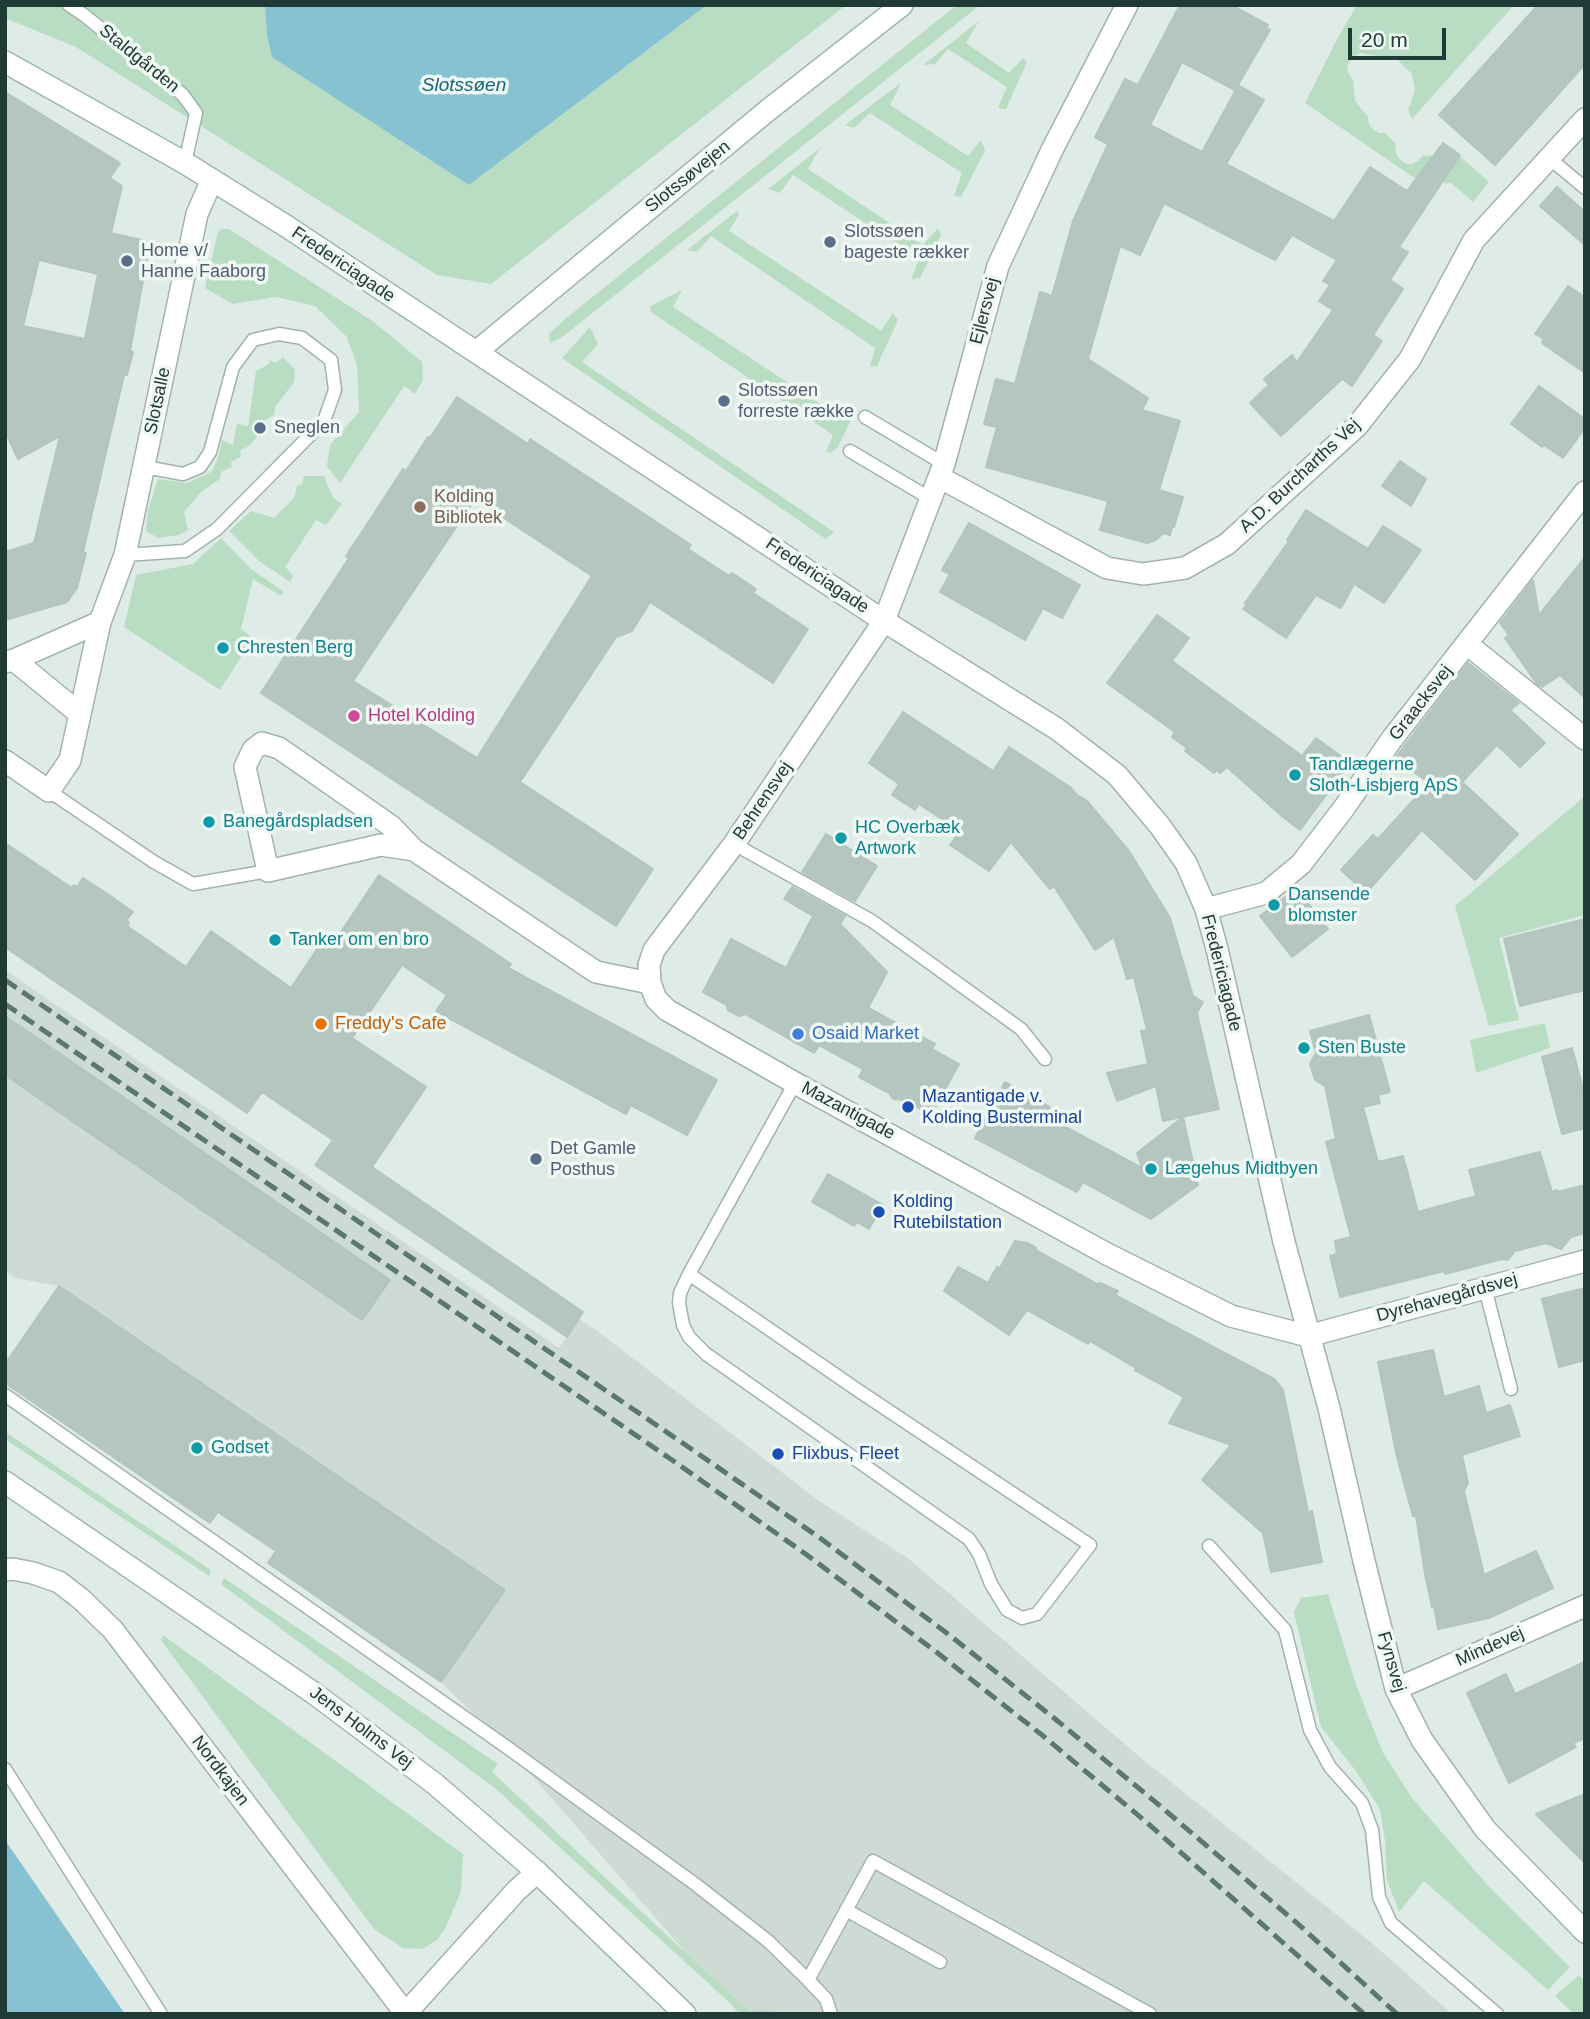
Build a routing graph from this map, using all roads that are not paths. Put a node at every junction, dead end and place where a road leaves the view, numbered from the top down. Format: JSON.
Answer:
{"nodes":[{"id":1,"x":69,"y":5,"type":"edge"},
{"id":2,"x":902,"y":5,"type":"edge"},
{"id":3,"x":1120,"y":9,"type":"edge"},
{"id":4,"x":5,"y":62,"type":"edge"},
{"id":5,"x":1585,"y":119,"type":"edge"},
{"id":6,"x":1549,"y":158,"type":"junction"},
{"id":7,"x":185,"y":163,"type":"junction"},
{"id":8,"x":212,"y":180,"type":"junction"},
{"id":9,"x":1585,"y":188,"type":"edge"},
{"id":10,"x":476,"y":352,"type":"junction"},
{"id":11,"x":865,"y":417,"type":"dead end"},
{"id":12,"x":850,"y":451,"type":"dead end"},
{"id":13,"x":145,"y":467,"type":"junction"},
{"id":14,"x":942,"y":471,"type":"junction"},
{"id":15,"x":1585,"y":492,"type":"edge"},
{"id":16,"x":931,"y":499,"type":"junction"},
{"id":17,"x":125,"y":555,"type":"junction"},
{"id":18,"x":884,"y":621,"type":"junction"},
{"id":19,"x":100,"y":622,"type":"junction"},
{"id":20,"x":1467,"y":644,"type":"junction"},
{"id":21,"x":10,"y":661,"type":"edge"},
{"id":22,"x":80,"y":714,"type":"junction"},
{"id":23,"x":1585,"y":739,"type":"edge"},
{"id":24,"x":5,"y":761,"type":"edge"},
{"id":25,"x":49,"y":792,"type":"junction"},
{"id":26,"x":734,"y":844,"type":"junction"},
{"id":27,"x":414,"y":850,"type":"junction"},
{"id":28,"x":268,"y":871,"type":"junction"},
{"id":29,"x":1206,"y":909,"type":"junction"},
{"id":30,"x":650,"y":983,"type":"junction"},
{"id":31,"x":1045,"y":1059,"type":"dead end"},
{"id":32,"x":796,"y":1083,"type":"junction"},
{"id":33,"x":1585,"y":1261,"type":"edge"},
{"id":34,"x":689,"y":1274,"type":"junction"},
{"id":35,"x":1485,"y":1288,"type":"junction"},
{"id":36,"x":1308,"y":1336,"type":"junction"},
{"id":37,"x":1511,"y":1389,"type":"dead end"},
{"id":38,"x":5,"y":1395,"type":"edge"},
{"id":39,"x":5,"y":1482,"type":"edge"},
{"id":40,"x":1209,"y":1546,"type":"dead end"},
{"id":41,"x":5,"y":1570,"type":"edge"},
{"id":42,"x":1585,"y":1606,"type":"edge"},
{"id":43,"x":1396,"y":1689,"type":"junction"},
{"id":44,"x":5,"y":1769,"type":"edge"},
{"id":45,"x":537,"y":1872,"type":"junction"},
{"id":46,"x":846,"y":1910,"type":"junction"},
{"id":47,"x":1585,"y":1932,"type":"edge"},
{"id":48,"x":940,"y":1962,"type":"dead end"},
{"id":49,"x":808,"y":1980,"type":"junction"},
{"id":50,"x":161,"y":2014,"type":"edge"},
{"id":51,"x":406,"y":2014,"type":"edge"},
{"id":52,"x":685,"y":2014,"type":"edge"},
{"id":53,"x":831,"y":2014,"type":"edge"},
{"id":54,"x":1150,"y":2014,"type":"edge"},
{"id":55,"x":1497,"y":2014,"type":"edge"}],
"edges":[{"from":1,"to":7,"type":"lane","name":"Staldgården"},
{"from":2,"to":10,"type":"street","name":"Slotssøvejen"},
{"from":3,"to":14,"type":"street","name":"Ejlersvej"},
{"from":4,"to":7,"type":"street","name":"Fredericiagade"},
{"from":5,"to":6,"type":"street","name":"A.D. Burcharths Vej"},
{"from":6,"to":9,"type":"lane"},
{"from":6,"to":14,"type":"street","name":"A.D. Burcharths Vej"},
{"from":7,"to":8,"type":"street","name":"Fredericiagade"},
{"from":8,"to":10,"type":"street","name":"Fredericiagade"},
{"from":8,"to":13,"type":"street","name":"Slotsalle"},
{"from":10,"to":18,"type":"street","name":"Fredericiagade"},
{"from":11,"to":14,"type":"lane"},
{"from":12,"to":16,"type":"lane"},
{"from":13,"to":17,"type":"street","name":"Slotsalle"},
{"from":13,"to":17,"type":"lane"},
{"from":14,"to":16,"type":"street","name":"Ejlersvej"},
{"from":15,"to":20,"type":"street","name":"Graacksvej"},
{"from":16,"to":18,"type":"street","name":"Ejlersvej"},
{"from":17,"to":19,"type":"street","name":"Slotsalle"},
{"from":18,"to":26,"type":"street","name":"Behrensvej"},
{"from":18,"to":29,"type":"street","name":"Fredericiagade"},
{"from":19,"to":21,"type":"street"},
{"from":19,"to":22,"type":"street"},
{"from":20,"to":23,"type":"street"},
{"from":20,"to":29,"type":"street","name":"Graacksvej"},
{"from":21,"to":22,"type":"street"},
{"from":22,"to":25,"type":"street"},
{"from":24,"to":25,"type":"street"},
{"from":25,"to":28,"type":"lane"},
{"from":26,"to":30,"type":"street","name":"Behrensvej"},
{"from":26,"to":31,"type":"lane"},
{"from":27,"to":28,"type":"street"},
{"from":27,"to":28,"type":"street"},
{"from":27,"to":30,"type":"street"},
{"from":29,"to":36,"type":"street","name":"Fredericiagade"},
{"from":30,"to":32,"type":"street","name":"Mazantigade"},
{"from":32,"to":34,"type":"lane"},
{"from":32,"to":36,"type":"street","name":"Mazantigade"},
{"from":33,"to":35,"type":"street","name":"Dyrehavegårdsvej"},
{"from":34,"to":34,"type":"lane"},
{"from":35,"to":36,"type":"street","name":"Dyrehavegårdsvej"},
{"from":35,"to":37,"type":"lane"},
{"from":36,"to":43,"type":"street","name":"Fynsvej"},
{"from":38,"to":49,"type":"lane"},
{"from":39,"to":45,"type":"street","name":"Jens Holms Vej"},
{"from":40,"to":55,"type":"lane"},
{"from":41,"to":51,"type":"street","name":"Nordkajen"},
{"from":42,"to":43,"type":"street","name":"Mindevej"},
{"from":43,"to":47,"type":"street","name":"Fynsvej"},
{"from":44,"to":50,"type":"lane"},
{"from":45,"to":51,"type":"street","name":"Nordkajen"},
{"from":45,"to":52,"type":"street","name":"Jens Holms Vej"},
{"from":46,"to":48,"type":"lane"},
{"from":46,"to":49,"type":"lane"},
{"from":46,"to":54,"type":"lane"},
{"from":49,"to":53,"type":"lane"}]}
